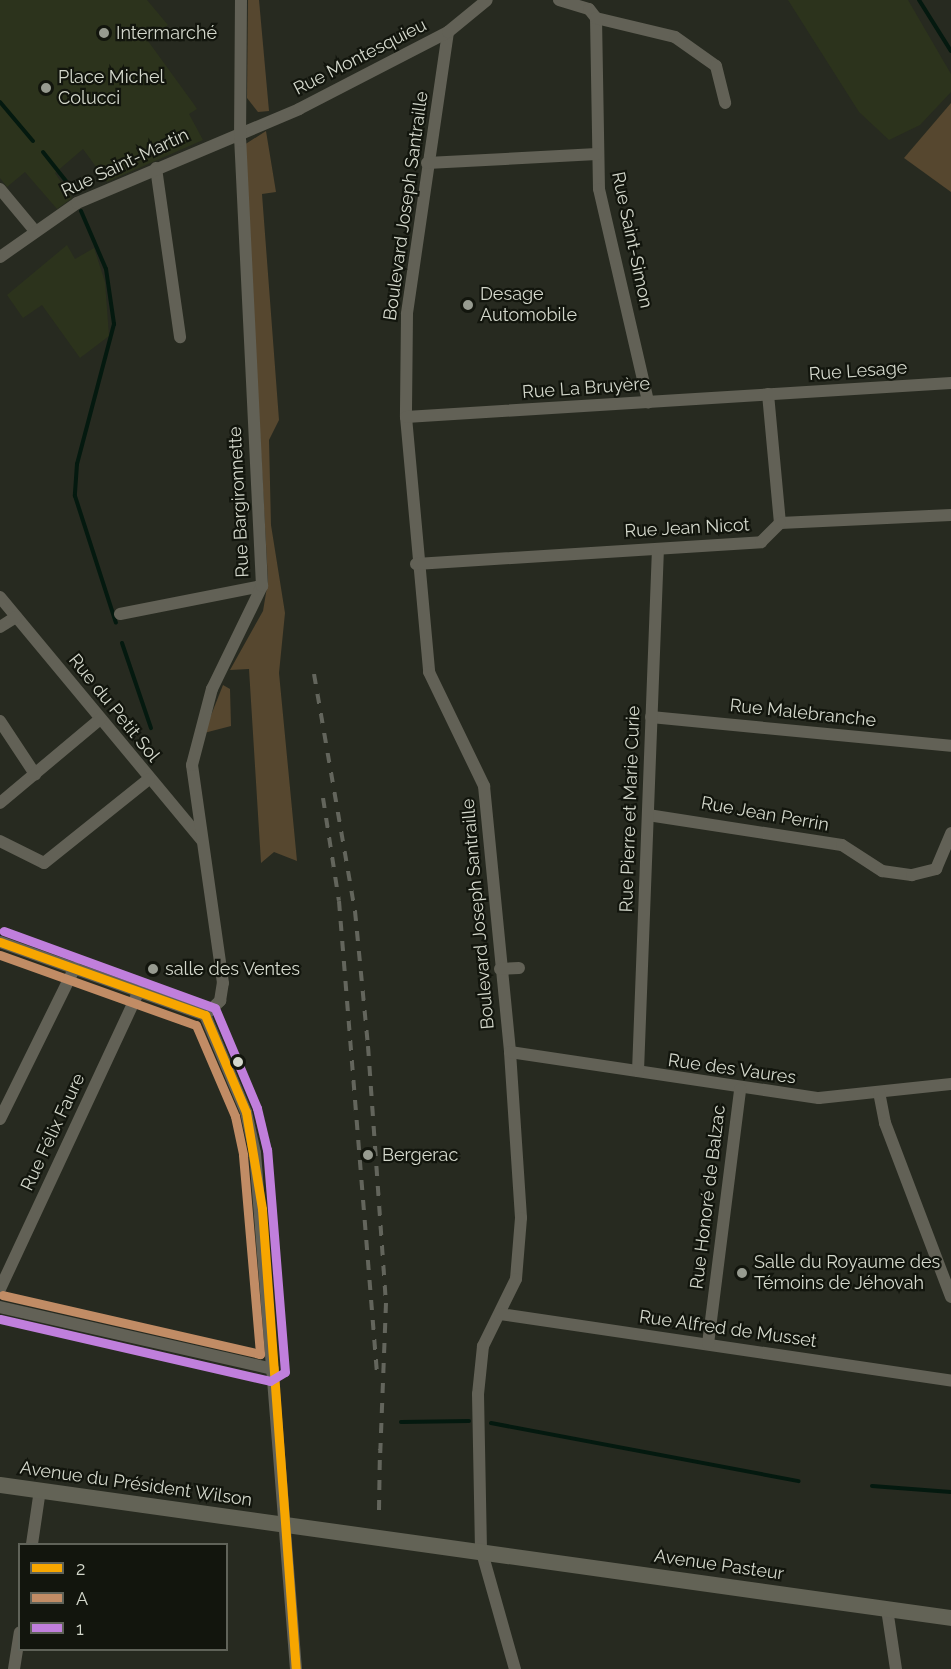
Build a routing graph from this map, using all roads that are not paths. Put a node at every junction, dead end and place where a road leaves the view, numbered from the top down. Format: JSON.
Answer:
{"nodes":[{"id":1,"x":241,"y":0,"type":"edge"},
{"id":2,"x":487,"y":0,"type":"edge"},
{"id":3,"x":559,"y":0,"type":"edge"},
{"id":4,"x":596,"y":18,"type":"junction"},
{"id":5,"x":448,"y":32,"type":"junction"},
{"id":6,"x":725,"y":103,"type":"dead end"},
{"id":7,"x":240,"y":131,"type":"junction"},
{"id":8,"x":597,"y":154,"type":"junction"},
{"id":9,"x":427,"y":163,"type":"junction"},
{"id":10,"x":156,"y":168,"type":"junction"},
{"id":11,"x":0,"y":189,"type":"edge"},
{"id":12,"x":35,"y":231,"type":"junction"},
{"id":13,"x":0,"y":257,"type":"edge"},
{"id":14,"x":180,"y":338,"type":"dead end"},
{"id":15,"x":951,"y":383,"type":"edge"},
{"id":16,"x":768,"y":394,"type":"junction"},
{"id":17,"x":648,"y":402,"type":"junction"},
{"id":18,"x":406,"y":417,"type":"junction"},
{"id":19,"x":951,"y":515,"type":"edge"},
{"id":20,"x":780,"y":523,"type":"junction"},
{"id":21,"x":658,"y":549,"type":"junction"},
{"id":22,"x":416,"y":564,"type":"junction"},
{"id":23,"x":262,"y":586,"type":"junction"},
{"id":24,"x":0,"y":597,"type":"edge"},
{"id":25,"x":120,"y":614,"type":"dead end"},
{"id":26,"x":16,"y":617,"type":"junction"},
{"id":27,"x":0,"y":627,"type":"edge"},
{"id":28,"x":651,"y":717,"type":"junction"},
{"id":29,"x":100,"y":719,"type":"junction"},
{"id":30,"x":0,"y":721,"type":"edge"},
{"id":31,"x":951,"y":746,"type":"edge"},
{"id":32,"x":35,"y":774,"type":"junction"},
{"id":33,"x":149,"y":779,"type":"junction"},
{"id":34,"x":0,"y":803,"type":"edge"},
{"id":35,"x":648,"y":815,"type":"junction"},
{"id":36,"x":951,"y":833,"type":"edge"},
{"id":37,"x":202,"y":840,"type":"junction"},
{"id":38,"x":0,"y":841,"type":"edge"},
{"id":39,"x":0,"y":942,"type":"edge"},
{"id":40,"x":75,"y":967,"type":"junction"},
{"id":41,"x":519,"y":968,"type":"dead end"},
{"id":42,"x":500,"y":969,"type":"junction"},
{"id":43,"x":138,"y":991,"type":"junction"},
{"id":44,"x":205,"y":1015,"type":"junction"},
{"id":45,"x":510,"y":1052,"type":"junction"},
{"id":46,"x":638,"y":1071,"type":"junction"},
{"id":47,"x":951,"y":1084,"type":"edge"},
{"id":48,"x":740,"y":1089,"type":"junction"},
{"id":49,"x":879,"y":1092,"type":"junction"},
{"id":50,"x":0,"y":1119,"type":"edge"},
{"id":51,"x":0,"y":1289,"type":"edge"},
{"id":52,"x":951,"y":1297,"type":"edge"},
{"id":53,"x":0,"y":1306,"type":"edge"},
{"id":54,"x":500,"y":1314,"type":"junction"},
{"id":55,"x":708,"y":1344,"type":"junction"},
{"id":56,"x":273,"y":1369,"type":"junction"},
{"id":57,"x":951,"y":1381,"type":"edge"},
{"id":58,"x":0,"y":1485,"type":"edge"},
{"id":59,"x":40,"y":1490,"type":"junction"},
{"id":60,"x":285,"y":1522,"type":"junction"},
{"id":61,"x":32,"y":1543,"type":"edge"},
{"id":62,"x":481,"y":1549,"type":"junction"},
{"id":63,"x":887,"y":1609,"type":"junction"},
{"id":64,"x":951,"y":1618,"type":"edge"},
{"id":65,"x":18,"y":1644,"type":"edge"},
{"id":66,"x":14,"y":1669,"type":"edge"},
{"id":67,"x":296,"y":1669,"type":"edge"},
{"id":68,"x":515,"y":1669,"type":"edge"},
{"id":69,"x":896,"y":1669,"type":"edge"}],
"edges":[{"from":1,"to":7,"type":"street","name":"Rue Bargironnette"},
{"from":2,"to":5,"type":"street","name":"Rue Montesquieu"},
{"from":3,"to":4,"type":"street"},
{"from":4,"to":6,"type":"street"},
{"from":4,"to":8,"type":"street","name":"Rue Saint-Simon"},
{"from":5,"to":7,"type":"street","name":"Rue Montesquieu"},
{"from":5,"to":9,"type":"street","name":"Boulevard Joseph Santraille"},
{"from":7,"to":10,"type":"street","name":"Rue Saint-Martin"},
{"from":7,"to":23,"type":"street","name":"Rue Bargironnette"},
{"from":8,"to":9,"type":"street"},
{"from":8,"to":17,"type":"street","name":"Rue Saint-Simon"},
{"from":9,"to":18,"type":"street","name":"Boulevard Joseph Santraille"},
{"from":10,"to":12,"type":"street","name":"Rue Saint-Martin"},
{"from":10,"to":14,"type":"street"},
{"from":11,"to":12,"type":"street"},
{"from":12,"to":13,"type":"street","name":"Rue Saint-Martin"},
{"from":15,"to":16,"type":"street","name":"Rue Lesage"},
{"from":16,"to":17,"type":"street","name":"Rue La Bruyère"},
{"from":16,"to":20,"type":"street"},
{"from":17,"to":18,"type":"street","name":"Rue La Bruyère"},
{"from":18,"to":22,"type":"street","name":"Boulevard Joseph Santraille"},
{"from":19,"to":20,"type":"street"},
{"from":20,"to":21,"type":"street","name":"Rue Jean Nicot"},
{"from":21,"to":22,"type":"street","name":"Rue Jean Nicot"},
{"from":21,"to":28,"type":"street","name":"Rue Pierre et Marie Curie"},
{"from":22,"to":42,"type":"street","name":"Boulevard Joseph Santraille"},
{"from":23,"to":25,"type":"street"},
{"from":23,"to":37,"type":"street","name":"Rue Bargironnette"},
{"from":24,"to":26,"type":"street","name":"Rue du Petit Sol"},
{"from":26,"to":27,"type":"street"},
{"from":26,"to":29,"type":"street","name":"Rue du Petit Sol"},
{"from":28,"to":31,"type":"street","name":"Rue Malebranche"},
{"from":28,"to":35,"type":"street","name":"Rue Pierre et Marie Curie"},
{"from":29,"to":32,"type":"street"},
{"from":29,"to":33,"type":"street","name":"Rue du Petit Sol"},
{"from":30,"to":32,"type":"street"},
{"from":32,"to":34,"type":"street"},
{"from":33,"to":37,"type":"street","name":"Rue du Petit Sol"},
{"from":33,"to":38,"type":"street"},
{"from":35,"to":36,"type":"street","name":"Rue Jean Perrin"},
{"from":35,"to":46,"type":"street","name":"Rue Pierre et Marie Curie"},
{"from":37,"to":44,"type":"street","name":"Rue Bargironnette"},
{"from":39,"to":40,"type":"street"},
{"from":40,"to":43,"type":"street"},
{"from":40,"to":50,"type":"street"},
{"from":41,"to":42,"type":"street"},
{"from":42,"to":45,"type":"street","name":"Boulevard Joseph Santraille"},
{"from":43,"to":44,"type":"street"},
{"from":43,"to":51,"type":"street","name":"Rue Félix Faure"},
{"from":44,"to":56,"type":"street"},
{"from":45,"to":46,"type":"street","name":"Rue des Vaures"},
{"from":45,"to":54,"type":"street","name":"Boulevard Joseph Santraille"},
{"from":46,"to":48,"type":"street","name":"Rue des Vaures"},
{"from":47,"to":49,"type":"street","name":"Rue des Vaures"},
{"from":48,"to":49,"type":"street","name":"Rue des Vaures"},
{"from":48,"to":55,"type":"street","name":"Rue Honoré de Balzac"},
{"from":49,"to":52,"type":"street"},
{"from":53,"to":56,"type":"street"},
{"from":54,"to":55,"type":"street","name":"Rue Alfred de Musset"},
{"from":54,"to":62,"type":"street","name":"Boulevard Joseph Santraille"},
{"from":55,"to":57,"type":"street","name":"Rue Alfred de Musset"},
{"from":56,"to":60,"type":"street"},
{"from":58,"to":59,"type":"main road","name":"Avenue du Président Wilson"},
{"from":59,"to":60,"type":"main road","name":"Avenue du Président Wilson"},
{"from":59,"to":61,"type":"street"},
{"from":60,"to":62,"type":"main road","name":"Avenue du Président Wilson"},
{"from":60,"to":67,"type":"street"},
{"from":62,"to":63,"type":"main road","name":"Avenue Pasteur"},
{"from":62,"to":68,"type":"street","name":"Boulevard Joseph Santraille"},
{"from":63,"to":64,"type":"main road","name":"Avenue Pasteur"},
{"from":63,"to":69,"type":"street"},
{"from":65,"to":66,"type":"street"}]}
